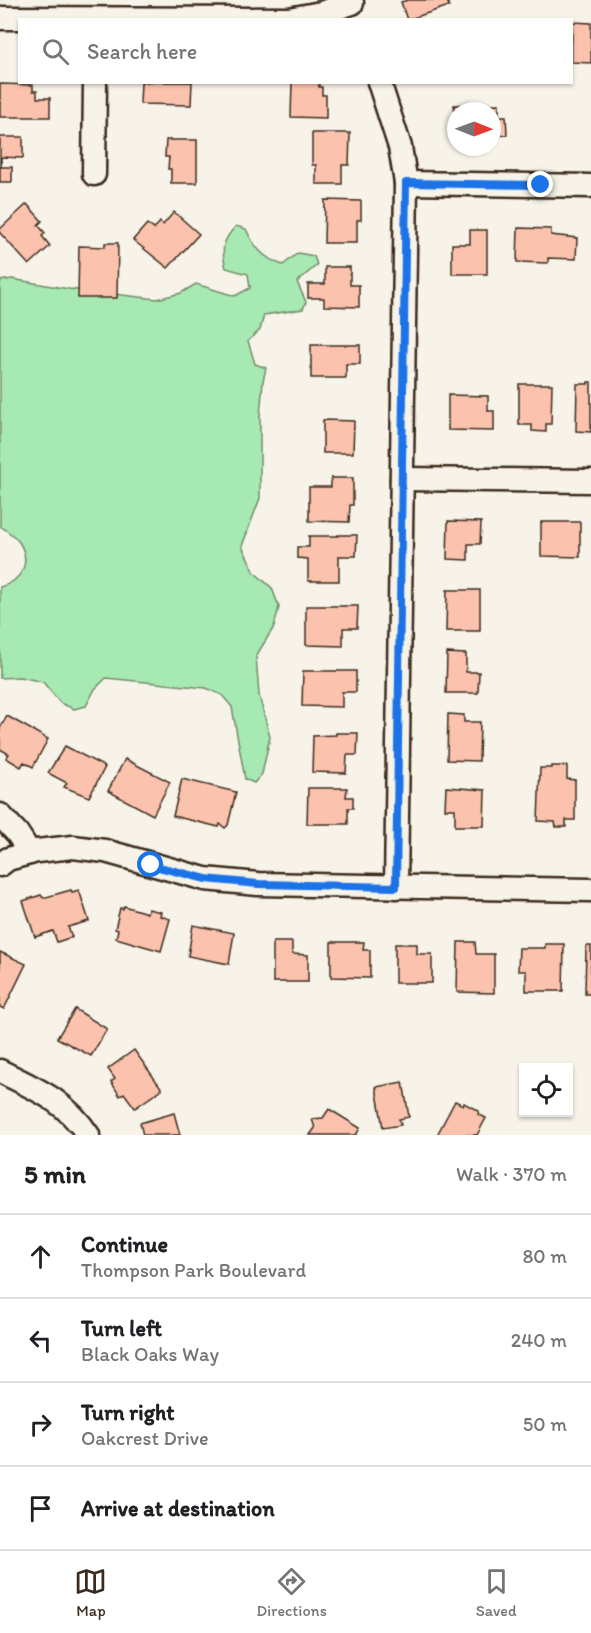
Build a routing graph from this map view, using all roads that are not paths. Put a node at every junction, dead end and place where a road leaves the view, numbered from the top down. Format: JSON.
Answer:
{"nodes":[{"id":1,"x":354,"y":7,"type":"edge"},
{"id":2,"x":0,"y":18,"type":"edge"},
{"id":3,"x":96,"y":18,"type":"edge"},
{"id":4,"x":294,"y":18,"type":"edge"},
{"id":5,"x":95,"y":84,"type":"edge"},
{"id":6,"x":380,"y":84,"type":"edge"},
{"id":7,"x":94,"y":174,"type":"dead end"},
{"id":8,"x":406,"y":183,"type":"junction"},
{"id":9,"x":591,"y":186,"type":"edge"},
{"id":10,"x":402,"y":479,"type":"junction"},
{"id":11,"x":591,"y":481,"type":"edge"},
{"id":12,"x":0,"y":815,"type":"edge"},
{"id":13,"x":30,"y":853,"type":"junction"},
{"id":14,"x":0,"y":865,"type":"edge"},
{"id":15,"x":396,"y":887,"type":"junction"},
{"id":16,"x":591,"y":890,"type":"edge"},
{"id":17,"x":0,"y":1071,"type":"edge"},
{"id":18,"x":88,"y":1135,"type":"edge"}],
"edges":[{"from":1,"to":4,"type":"street"},
{"from":2,"to":3,"type":"street"},
{"from":5,"to":7,"type":"street"},
{"from":6,"to":8,"type":"street"},
{"from":8,"to":9,"type":"street"},
{"from":8,"to":10,"type":"street"},
{"from":10,"to":11,"type":"street"},
{"from":10,"to":15,"type":"street"},
{"from":12,"to":13,"type":"street"},
{"from":13,"to":14,"type":"street"},
{"from":13,"to":15,"type":"street"},
{"from":15,"to":16,"type":"street"},
{"from":17,"to":18,"type":"street"}]}
